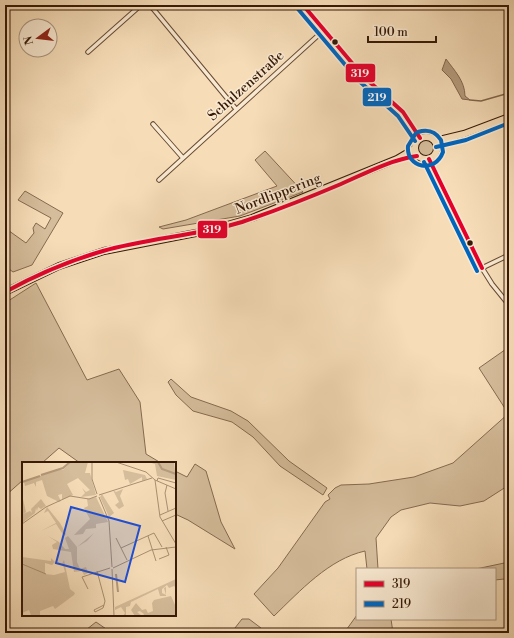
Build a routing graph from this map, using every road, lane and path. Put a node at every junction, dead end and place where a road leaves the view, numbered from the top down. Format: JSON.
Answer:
{"nodes":[{"id":1,"x":141,"y":5,"type":"edge"},
{"id":2,"x":150,"y":5,"type":"edge"},
{"id":3,"x":303,"y":5,"type":"edge"},
{"id":4,"x":324,"y":30,"type":"junction"},
{"id":5,"x":88,"y":52,"type":"dead end"},
{"id":6,"x":236,"y":109,"type":"junction"},
{"id":7,"x":509,"y":117,"type":"edge"},
{"id":8,"x":153,"y":124,"type":"dead end"},
{"id":9,"x":464,"y":134,"type":"junction"},
{"id":10,"x":420,"y":138,"type":"junction"},
{"id":11,"x":435,"y":141,"type":"junction"},
{"id":12,"x":437,"y":148,"type":"junction"},
{"id":13,"x":414,"y":149,"type":"junction"},
{"id":14,"x":417,"y":156,"type":"junction"},
{"id":15,"x":183,"y":158,"type":"junction"},
{"id":16,"x":397,"y":159,"type":"junction"},
{"id":17,"x":429,"y":159,"type":"junction"},
{"id":18,"x":159,"y":180,"type":"dead end"},
{"id":19,"x":509,"y":255,"type":"edge"},
{"id":20,"x":482,"y":268,"type":"junction"},
{"id":21,"x":5,"y":292,"type":"edge"},
{"id":22,"x":509,"y":305,"type":"edge"}],
"edges":[{"from":1,"to":5,"type":"street"},
{"from":2,"to":6,"type":"street"},
{"from":3,"to":4,"type":"street"},
{"from":4,"to":6,"type":"street","name":"Schulzenstraße"},
{"from":4,"to":10,"type":"street"},
{"from":6,"to":15,"type":"street","name":"Schulzenstraße"},
{"from":7,"to":9,"type":"main road"},
{"from":8,"to":15,"type":"street"},
{"from":9,"to":11,"type":"main road"},
{"from":9,"to":12,"type":"main road"},
{"from":10,"to":11,"type":"main road"},
{"from":10,"to":13,"type":"main road"},
{"from":11,"to":12,"type":"main road"},
{"from":12,"to":17,"type":"main road"},
{"from":13,"to":14,"type":"main road"},
{"from":13,"to":16,"type":"main road","name":"Nordlippering"},
{"from":14,"to":16,"type":"main road","name":"Nordlippering"},
{"from":14,"to":17,"type":"main road"},
{"from":15,"to":18,"type":"street","name":"Schulzenstraße"},
{"from":16,"to":21,"type":"main road","name":"Nordlippering"},
{"from":17,"to":20,"type":"street"},
{"from":19,"to":20,"type":"street"},
{"from":20,"to":22,"type":"street"}]}
